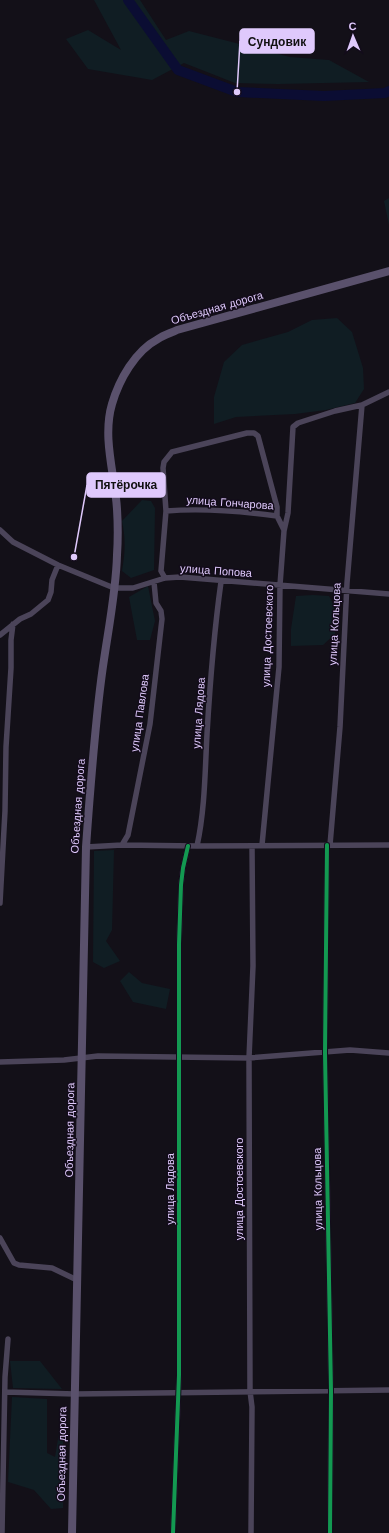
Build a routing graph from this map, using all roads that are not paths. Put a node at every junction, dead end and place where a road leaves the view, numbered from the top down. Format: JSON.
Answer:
{"nodes":[{"id":1,"x":389,"y":272,"type":"edge"},
{"id":2,"x":389,"y":392,"type":"edge"},
{"id":3,"x":362,"y":405,"type":"junction"},
{"id":4,"x":166,"y":511,"type":"junction"},
{"id":5,"x":277,"y":516,"type":"junction"},
{"id":6,"x":0,"y":530,"type":"edge"},
{"id":7,"x":284,"y":531,"type":"junction"},
{"id":8,"x":58,"y":566,"type":"junction"},
{"id":9,"x":165,"y":578,"type":"junction"},
{"id":10,"x":154,"y":582,"type":"junction"},
{"id":11,"x":221,"y":582,"type":"junction"},
{"id":12,"x":280,"y":585,"type":"junction"},
{"id":13,"x":114,"y":588,"type":"junction"},
{"id":14,"x":347,"y":591,"type":"junction"},
{"id":15,"x":389,"y":594,"type":"edge"},
{"id":16,"x":13,"y":624,"type":"junction"},
{"id":17,"x":0,"y":635,"type":"edge"},
{"id":18,"x":122,"y":845,"type":"junction"},
{"id":19,"x":262,"y":845,"type":"junction"},
{"id":20,"x":329,"y":845,"type":"junction"},
{"id":21,"x":389,"y":845,"type":"edge"},
{"id":22,"x":188,"y":846,"type":"junction"},
{"id":23,"x":197,"y":846,"type":"junction"},
{"id":24,"x":252,"y":846,"type":"junction"},
{"id":25,"x":86,"y":847,"type":"junction"},
{"id":26,"x":1,"y":877,"type":"edge"},
{"id":27,"x":0,"y":903,"type":"edge"},
{"id":28,"x":325,"y":1053,"type":"junction"},
{"id":29,"x":389,"y":1053,"type":"edge"},
{"id":30,"x":178,"y":1057,"type":"junction"},
{"id":31,"x":83,"y":1058,"type":"junction"},
{"id":32,"x":248,"y":1058,"type":"junction"},
{"id":33,"x":0,"y":1062,"type":"edge"},
{"id":34,"x":0,"y":1238,"type":"edge"},
{"id":35,"x":77,"y":1280,"type":"junction"},
{"id":36,"x":8,"y":1339,"type":"dead end"},
{"id":37,"x":389,"y":1390,"type":"edge"},
{"id":38,"x":250,"y":1391,"type":"junction"},
{"id":39,"x":331,"y":1391,"type":"junction"},
{"id":40,"x":6,"y":1392,"type":"junction"},
{"id":41,"x":178,"y":1392,"type":"junction"},
{"id":42,"x":75,"y":1394,"type":"junction"},
{"id":43,"x":2,"y":1533,"type":"edge"},
{"id":44,"x":72,"y":1533,"type":"edge"},
{"id":45,"x":174,"y":1533,"type":"edge"},
{"id":46,"x":251,"y":1533,"type":"edge"},
{"id":47,"x":330,"y":1533,"type":"edge"}],
"edges":[{"from":1,"to":13,"type":"main road","name":"Объездная дорога"},
{"from":2,"to":3,"type":"street"},
{"from":3,"to":7,"type":"street","name":"улица Достоевского"},
{"from":3,"to":14,"type":"street","name":"улица Кольцова"},
{"from":4,"to":5,"type":"street","name":"улица Гончарова"},
{"from":4,"to":5,"type":"street"},
{"from":4,"to":9,"type":"street"},
{"from":5,"to":7,"type":"street","name":"улица Гончарова"},
{"from":6,"to":8,"type":"street"},
{"from":7,"to":12,"type":"street","name":"улица Достоевского"},
{"from":8,"to":13,"type":"street"},
{"from":8,"to":16,"type":"street"},
{"from":9,"to":10,"type":"street","name":"улица Попова"},
{"from":9,"to":11,"type":"street","name":"улица Попова"},
{"from":10,"to":13,"type":"street","name":"улица Попова"},
{"from":10,"to":18,"type":"street","name":"улица Павлова"},
{"from":11,"to":12,"type":"street","name":"улица Попова"},
{"from":11,"to":23,"type":"street","name":"улица Лядова"},
{"from":12,"to":14,"type":"street","name":"улица Попова"},
{"from":12,"to":19,"type":"street","name":"улица Достоевского"},
{"from":13,"to":25,"type":"main road","name":"Объездная дорога"},
{"from":14,"to":15,"type":"street","name":"улица Попова"},
{"from":14,"to":20,"type":"street","name":"улица Кольцова"},
{"from":16,"to":17,"type":"street"},
{"from":16,"to":26,"type":"street"},
{"from":18,"to":22,"type":"street"},
{"from":18,"to":25,"type":"street"},
{"from":19,"to":20,"type":"street"},
{"from":19,"to":24,"type":"street"},
{"from":20,"to":21,"type":"street"},
{"from":20,"to":28,"type":"street","name":"улица Кольцова"},
{"from":22,"to":23,"type":"street"},
{"from":22,"to":30,"type":"street","name":"улица Лядова"},
{"from":23,"to":24,"type":"street"},
{"from":24,"to":32,"type":"street","name":"улица Достоевского"},
{"from":25,"to":31,"type":"main road","name":"Объездная дорога"},
{"from":26,"to":27,"type":"street"},
{"from":28,"to":29,"type":"street"},
{"from":28,"to":32,"type":"street"},
{"from":28,"to":39,"type":"street","name":"улица Кольцова"},
{"from":30,"to":31,"type":"street"},
{"from":30,"to":32,"type":"street"},
{"from":30,"to":41,"type":"street","name":"улица Лядова"},
{"from":31,"to":33,"type":"street"},
{"from":31,"to":35,"type":"main road","name":"Объездная дорога"},
{"from":32,"to":38,"type":"street","name":"улица Достоевского"},
{"from":34,"to":35,"type":"street"},
{"from":35,"to":42,"type":"main road","name":"Объездная дорога"},
{"from":36,"to":40,"type":"street"},
{"from":37,"to":39,"type":"street"},
{"from":38,"to":39,"type":"street"},
{"from":38,"to":41,"type":"street"},
{"from":38,"to":46,"type":"street","name":"улица Достоевского"},
{"from":39,"to":47,"type":"street","name":"улица Кольцова"},
{"from":40,"to":42,"type":"street"},
{"from":40,"to":43,"type":"street"},
{"from":41,"to":42,"type":"street"},
{"from":41,"to":45,"type":"street","name":"улица Лядова"},
{"from":42,"to":44,"type":"main road","name":"Объездная дорога"}]}
